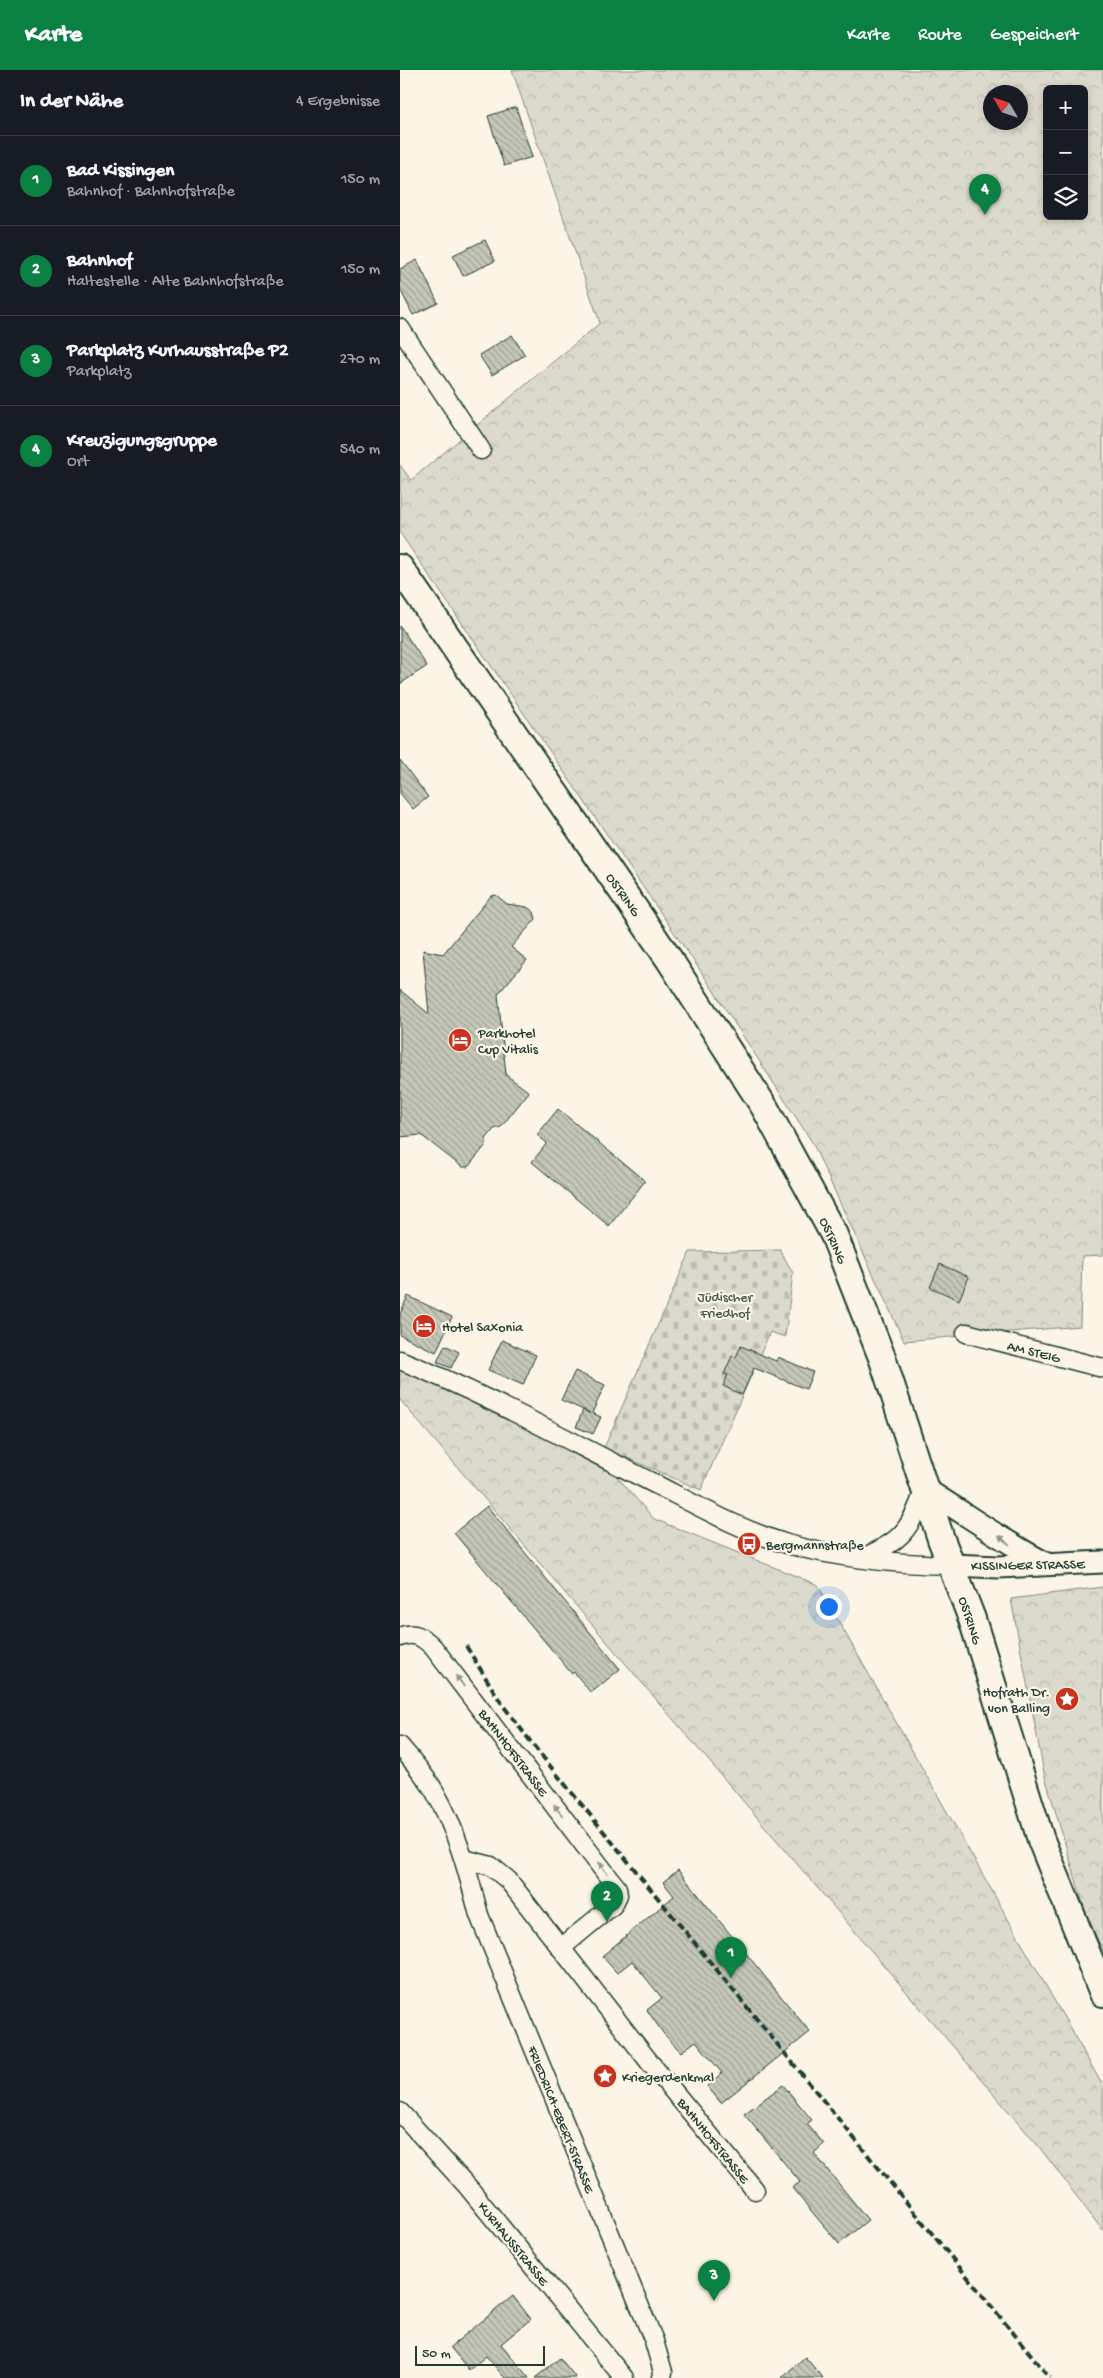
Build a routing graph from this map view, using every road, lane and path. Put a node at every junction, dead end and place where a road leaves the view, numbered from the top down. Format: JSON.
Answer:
{"nodes":[{"id":1,"x":400,"y":328,"type":"edge"},
{"id":2,"x":481,"y":450,"type":"dead end"},
{"id":3,"x":400,"y":568,"type":"edge"},
{"id":4,"x":966,"y":1333,"type":"dead end"},
{"id":5,"x":400,"y":1360,"type":"edge"},
{"id":6,"x":1103,"y":1368,"type":"edge"},
{"id":7,"x":925,"y":1489,"type":"junction"},
{"id":8,"x":860,"y":1559,"type":"junction"},
{"id":9,"x":1103,"y":1562,"type":"edge"},
{"id":10,"x":1047,"y":1564,"type":"junction"},
{"id":11,"x":952,"y":1565,"type":"junction"},
{"id":12,"x":400,"y":1637,"type":"edge"},
{"id":13,"x":400,"y":1746,"type":"edge"},
{"id":14,"x":464,"y":1859,"type":"junction"},
{"id":15,"x":562,"y":1948,"type":"junction"},
{"id":16,"x":1103,"y":1992,"type":"edge"},
{"id":17,"x":400,"y":2112,"type":"edge"},
{"id":18,"x":755,"y":2190,"type":"dead end"},
{"id":19,"x":624,"y":2378,"type":"edge"},
{"id":20,"x":662,"y":2378,"type":"edge"}],
"edges":[{"from":1,"to":2,"type":"street"},
{"from":3,"to":7,"type":"main road","name":"OSTRING"},
{"from":4,"to":6,"type":"street","name":"AM STEIG"},
{"from":5,"to":8,"type":"street"},
{"from":7,"to":8,"type":"street"},
{"from":10,"to":7,"type":"street","one_way":true},
{"from":7,"to":11,"type":"main road","name":"OSTRING"},
{"from":8,"to":11,"type":"street"},
{"from":9,"to":10,"type":"street","name":"KISSINGER STRASSE"},
{"from":10,"to":11,"type":"street","name":"KISSINGER STRASSE"},
{"from":11,"to":16,"type":"main road","name":"OSTRING"},
{"from":15,"to":12,"type":"street","name":"BAHNHOFSTRASSE","one_way":true},
{"from":13,"to":14,"type":"street"},
{"from":14,"to":15,"type":"street","name":"BAHNHOFSTRASSE"},
{"from":14,"to":20,"type":"street","name":"FRIEDRICH-EBERT-STRASSE"},
{"from":15,"to":18,"type":"street","name":"BAHNHOFSTRASSE"},
{"from":17,"to":19,"type":"street","name":"KURHAUSSTRASSE"}]}
